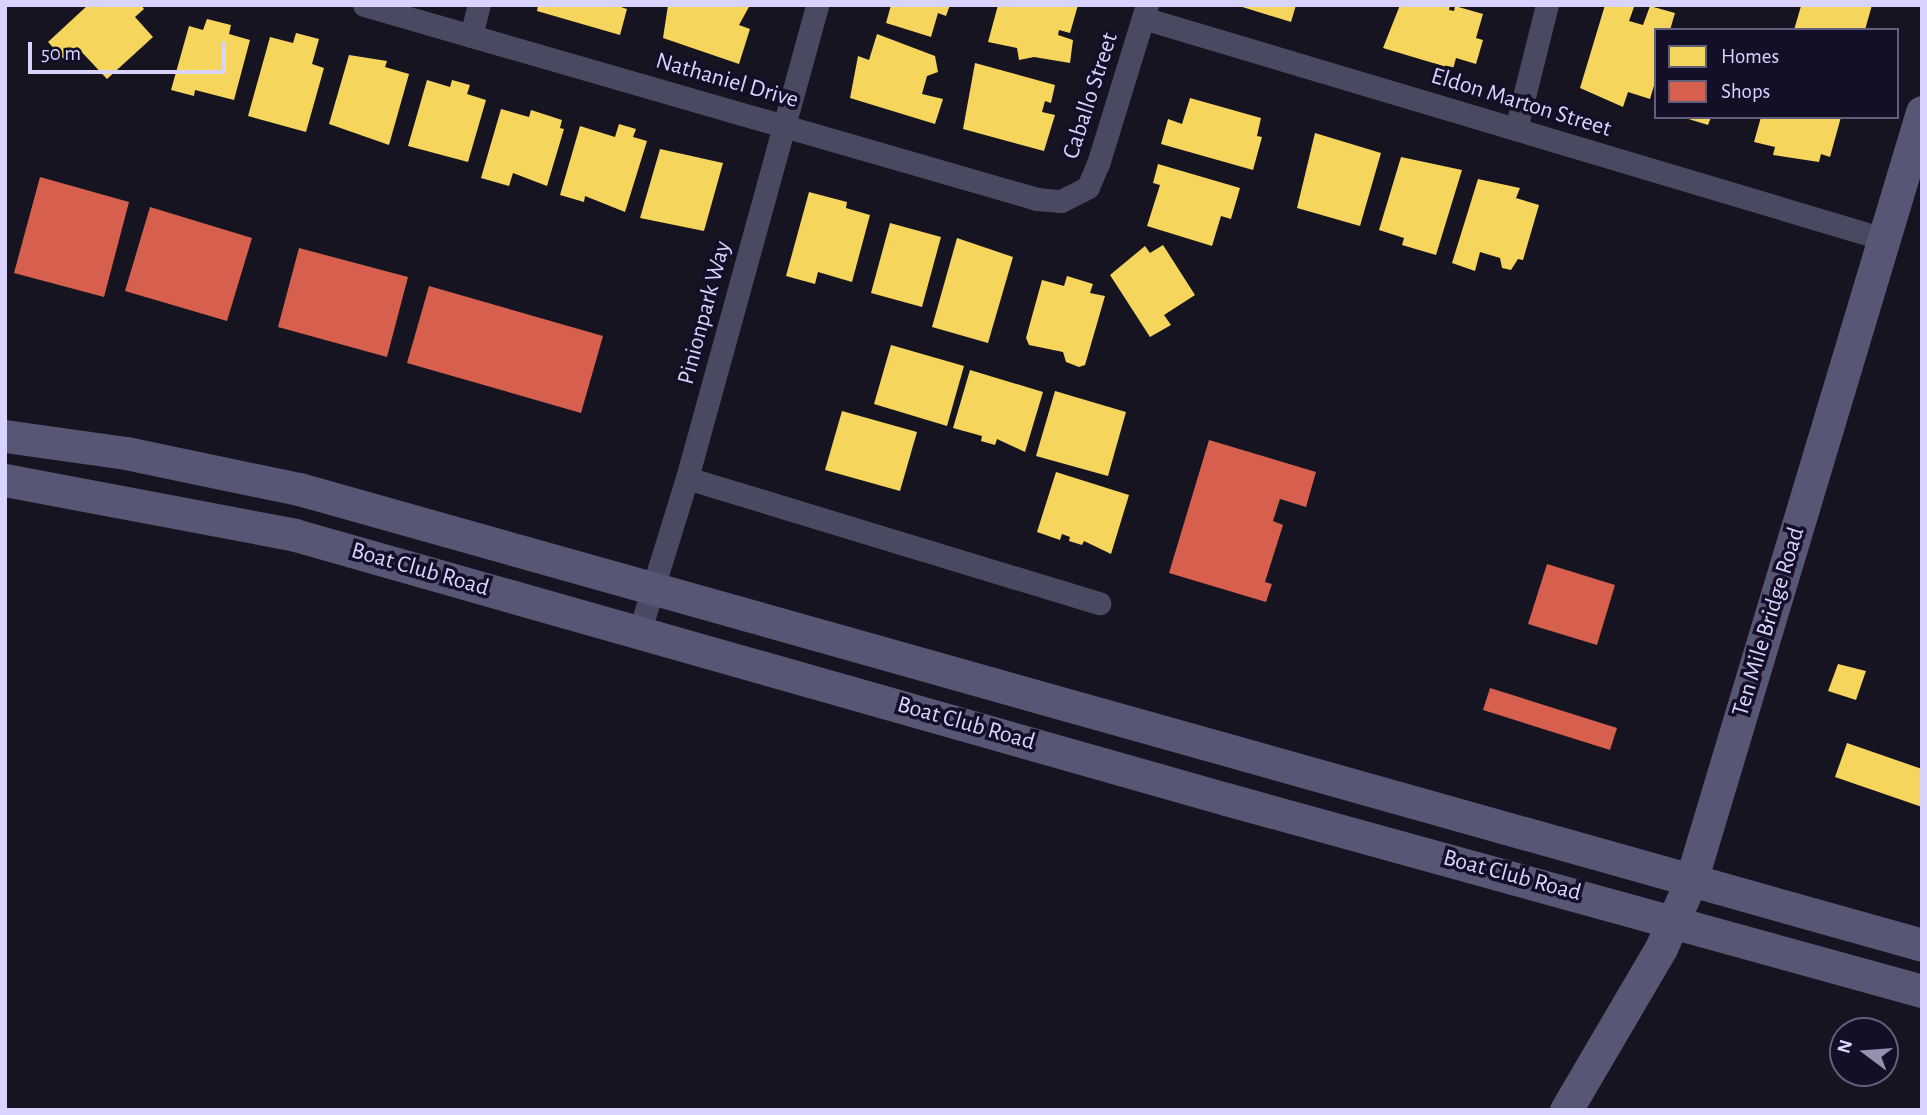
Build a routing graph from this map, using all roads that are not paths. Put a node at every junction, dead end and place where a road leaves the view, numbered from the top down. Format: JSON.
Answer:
{"nodes":[{"id":1,"x":364,"y":5,"type":"edge"},
{"id":2,"x":478,"y":5,"type":"edge"},
{"id":3,"x":817,"y":5,"type":"edge"},
{"id":4,"x":1547,"y":5,"type":"edge"},
{"id":5,"x":1145,"y":12,"type":"edge"},
{"id":6,"x":471,"y":36,"type":"junction"},
{"id":7,"x":1922,"y":113,"type":"edge"},
{"id":8,"x":784,"y":125,"type":"junction"},
{"id":9,"x":1516,"y":129,"type":"junction"},
{"id":10,"x":1076,"y":196,"type":"joint"},
{"id":11,"x":1884,"y":239,"type":"junction"},
{"id":12,"x":5,"y":436,"type":"edge"},
{"id":13,"x":687,"y":478,"type":"junction"},
{"id":14,"x":5,"y":480,"type":"edge"},
{"id":15,"x":654,"y":588,"type":"junction"},
{"id":16,"x":1099,"y":603,"type":"dead end"},
{"id":17,"x":639,"y":632,"type":"junction"},
{"id":18,"x":1690,"y":881,"type":"junction"},
{"id":19,"x":1675,"y":920,"type":"junction"},
{"id":20,"x":1922,"y":945,"type":"edge"},
{"id":21,"x":1922,"y":990,"type":"edge"},
{"id":22,"x":1566,"y":1110,"type":"edge"}],
"edges":[{"from":1,"to":6,"type":"street","name":"Nathaniel Drive"},
{"from":2,"to":6,"type":"street"},
{"from":3,"to":8,"type":"street","name":"Pinionpark Way"},
{"from":4,"to":9,"type":"street"},
{"from":5,"to":9,"type":"street","name":"Eldon Marton Street"},
{"from":5,"to":10,"type":"street","name":"Caballo Street"},
{"from":6,"to":8,"type":"street","name":"Nathaniel Drive"},
{"from":7,"to":11,"type":"main road","name":"Ten Mile Bridge Road"},
{"from":8,"to":10,"type":"street","name":"Nathaniel Drive"},
{"from":8,"to":13,"type":"street","name":"Pinionpark Way"},
{"from":9,"to":11,"type":"street","name":"Eldon Marton Street"},
{"from":11,"to":18,"type":"main road","name":"Ten Mile Bridge Road"},
{"from":12,"to":15,"type":"main road","name":"Boat Club Road"},
{"from":13,"to":15,"type":"street","name":"Pinionpark Way"},
{"from":13,"to":16,"type":"street"},
{"from":14,"to":17,"type":"main road","name":"Boat Club Road"},
{"from":15,"to":17,"type":"street","name":"Pinionpark Way"},
{"from":15,"to":18,"type":"main road","name":"Boat Club Road"},
{"from":17,"to":19,"type":"main road","name":"Boat Club Road"},
{"from":18,"to":19,"type":"main road","name":"Ten Mile Bridge Road"},
{"from":18,"to":20,"type":"main road","name":"Boat Club Road"},
{"from":19,"to":21,"type":"main road","name":"Boat Club Road"},
{"from":19,"to":22,"type":"main road","name":"Ten Mile Bridge Road"}]}
